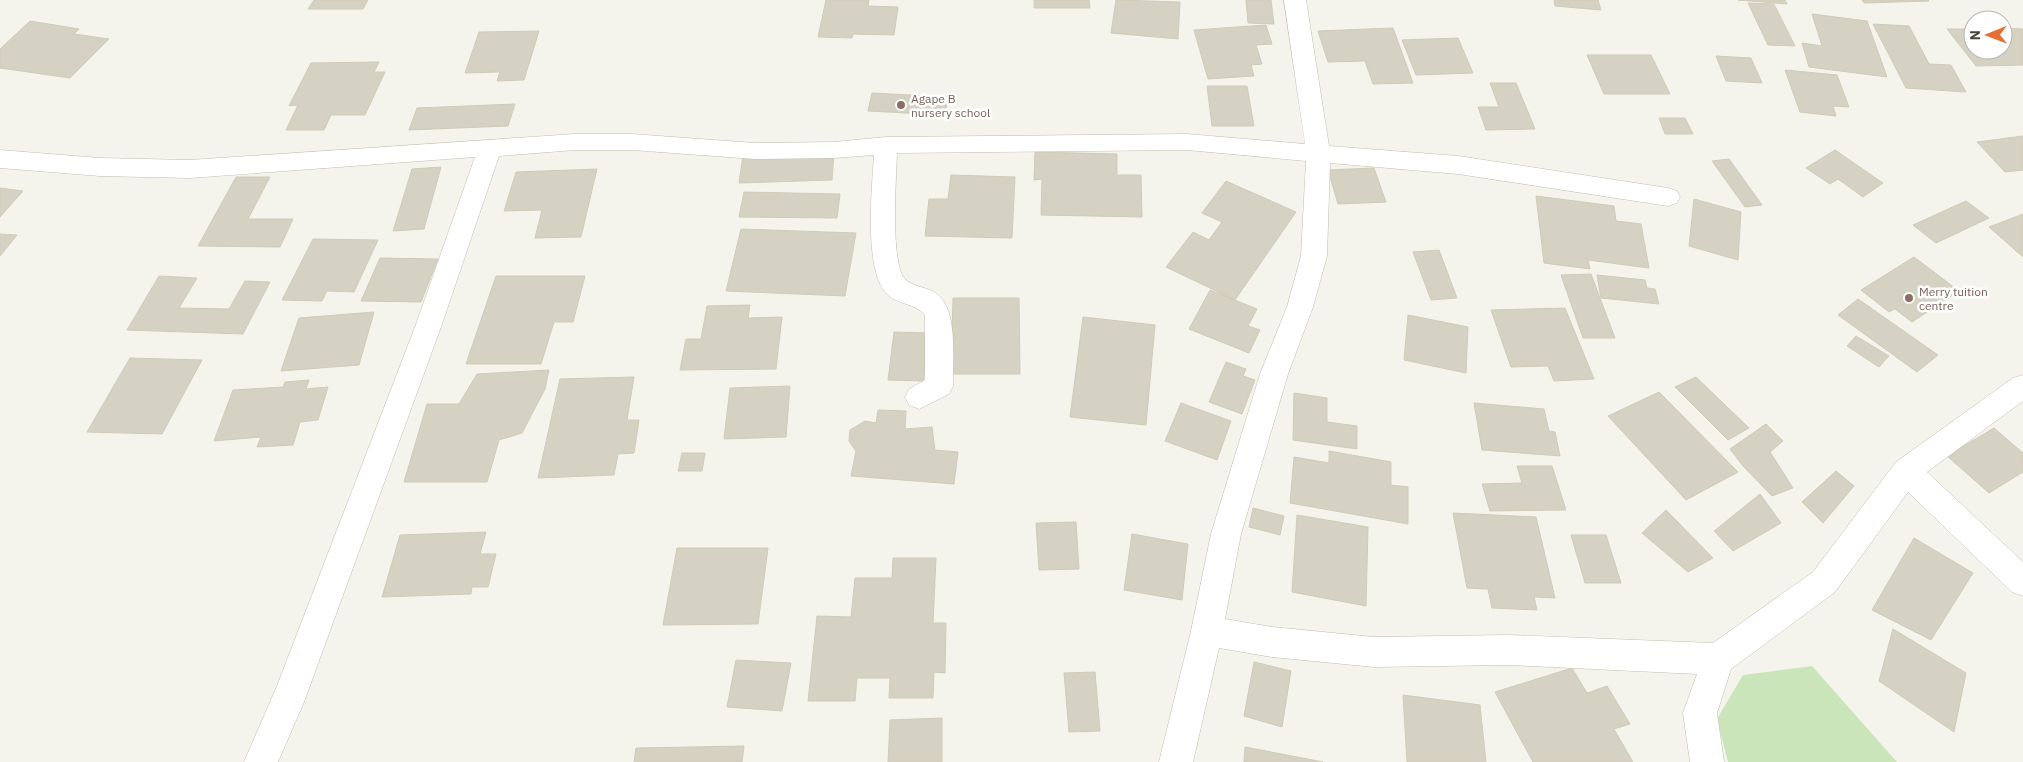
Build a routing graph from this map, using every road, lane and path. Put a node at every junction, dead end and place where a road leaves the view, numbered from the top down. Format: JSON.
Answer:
{"nodes":[{"id":1,"x":1294,"y":0,"type":"edge"},
{"id":2,"x":886,"y":144,"type":"junction"},
{"id":3,"x":490,"y":148,"type":"junction"},
{"id":4,"x":1318,"y":152,"type":"junction"},
{"id":5,"x":0,"y":159,"type":"edge"},
{"id":6,"x":1668,"y":197,"type":"dead end"},
{"id":7,"x":2023,"y":386,"type":"edge"},
{"id":8,"x":919,"y":397,"type":"dead end"},
{"id":9,"x":1906,"y":471,"type":"junction"},
{"id":10,"x":2023,"y":582,"type":"edge"},
{"id":11,"x":1207,"y":631,"type":"junction"},
{"id":12,"x":1718,"y":659,"type":"junction"},
{"id":13,"x":261,"y":762,"type":"edge"},
{"id":14,"x":1176,"y":762,"type":"edge"},
{"id":15,"x":1707,"y":762,"type":"edge"}],
"edges":[{"from":1,"to":4,"type":"street"},
{"from":2,"to":3,"type":"street"},
{"from":2,"to":4,"type":"street"},
{"from":2,"to":8,"type":"street"},
{"from":3,"to":5,"type":"street"},
{"from":3,"to":13,"type":"street"},
{"from":4,"to":6,"type":"street"},
{"from":4,"to":11,"type":"street"},
{"from":7,"to":9,"type":"street"},
{"from":9,"to":10,"type":"street"},
{"from":9,"to":12,"type":"street"},
{"from":11,"to":12,"type":"street"},
{"from":11,"to":14,"type":"street"},
{"from":12,"to":15,"type":"street"}]}
